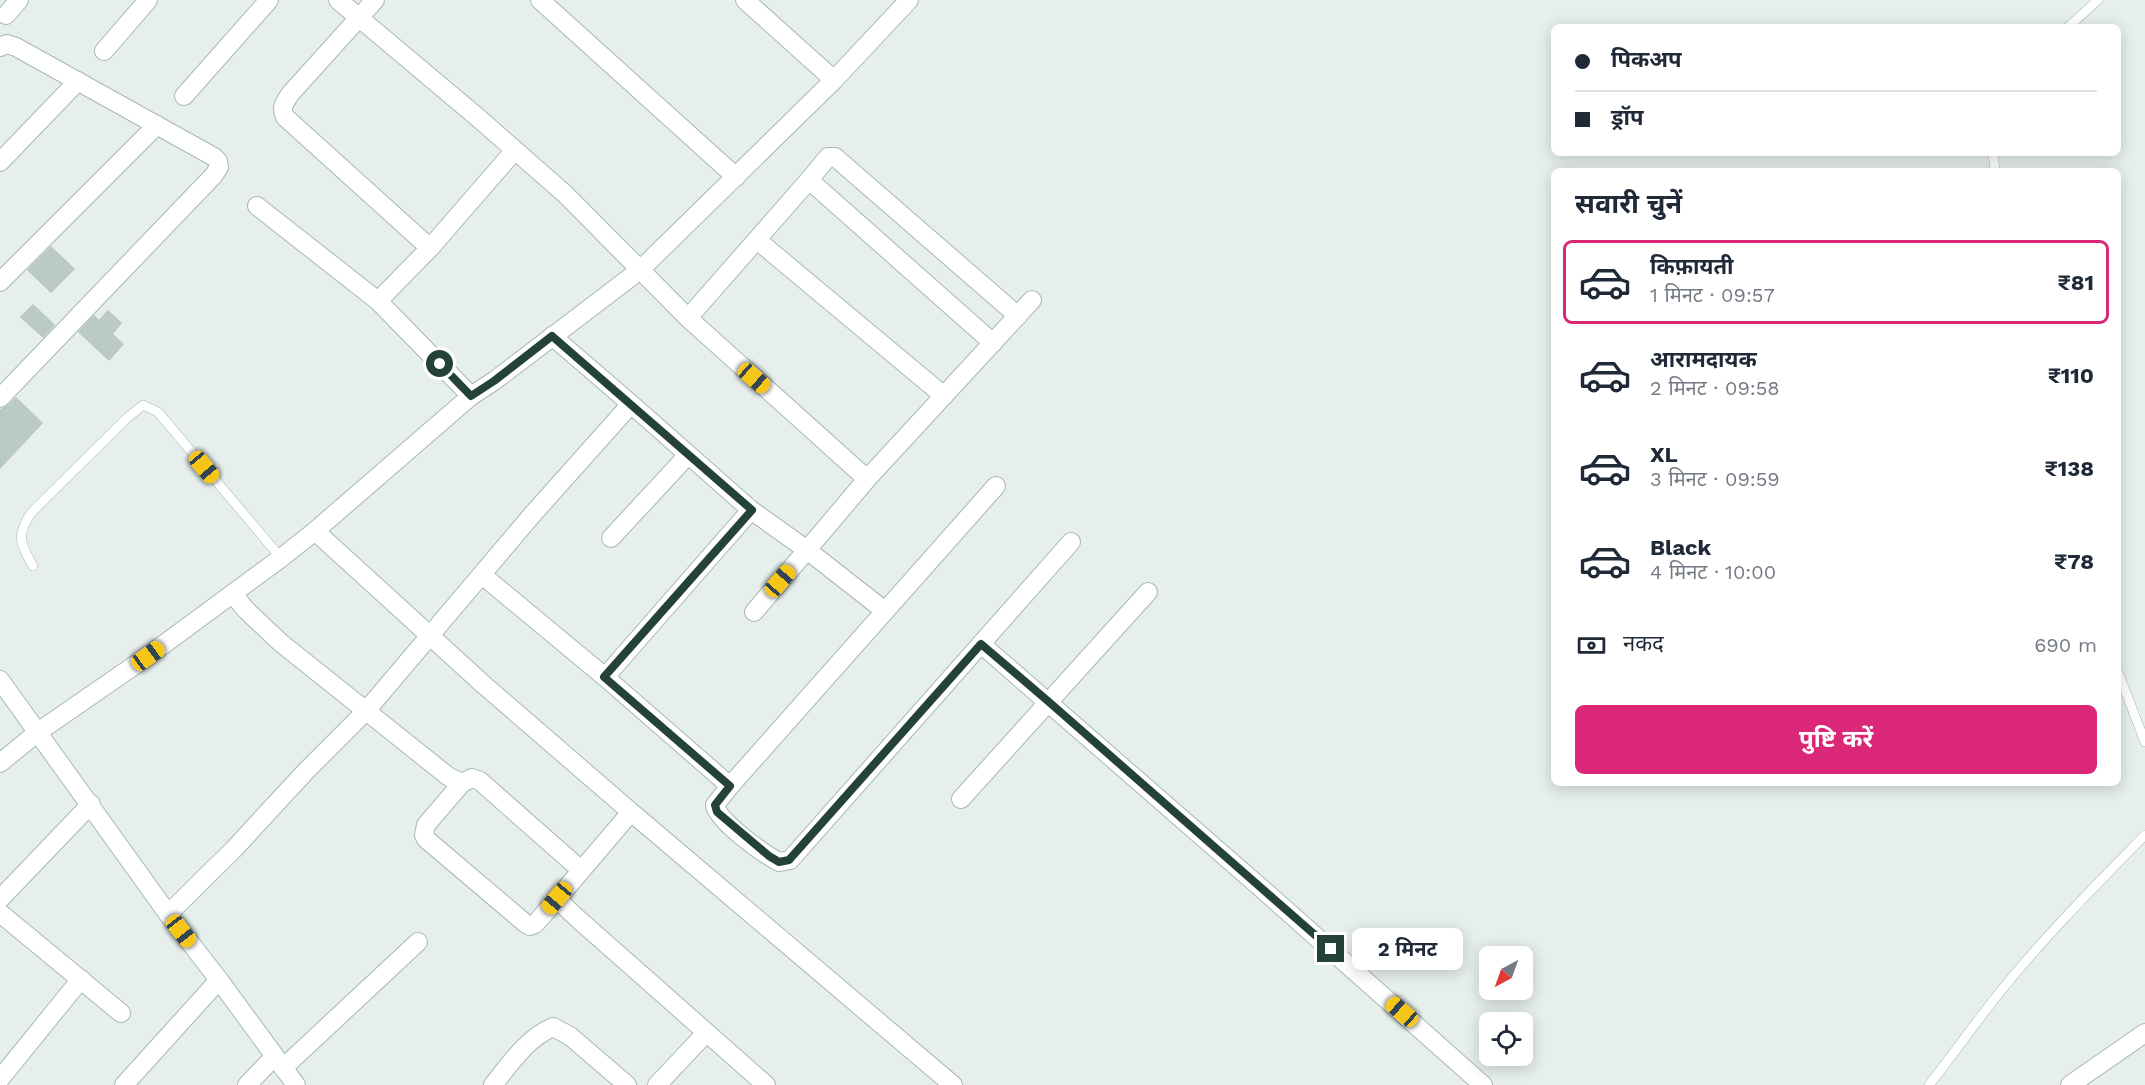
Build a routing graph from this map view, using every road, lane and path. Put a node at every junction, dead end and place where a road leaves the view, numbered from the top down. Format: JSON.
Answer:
{"nodes":[{"id":1,"x":18,"y":0,"type":"edge"},
{"id":2,"x":148,"y":0,"type":"edge"},
{"id":3,"x":269,"y":0,"type":"edge"},
{"id":4,"x":338,"y":0,"type":"edge"},
{"id":5,"x":375,"y":0,"type":"edge"},
{"id":6,"x":745,"y":0,"type":"edge"},
{"id":7,"x":909,"y":0,"type":"edge"},
{"id":8,"x":2098,"y":0,"type":"edge"},
{"id":9,"x":544,"y":1,"type":"edge"},
{"id":10,"x":6,"y":15,"type":"dead end"},
{"id":11,"x":358,"y":18,"type":"junction"},
{"id":12,"x":2071,"y":24,"type":"edge"},
{"id":13,"x":0,"y":47,"type":"edge"},
{"id":14,"x":105,"y":51,"type":"dead end"},
{"id":15,"x":834,"y":80,"type":"junction"},
{"id":16,"x":78,"y":81,"type":"junction"},
{"id":17,"x":184,"y":96,"type":"dead end"},
{"id":18,"x":157,"y":125,"type":"junction"},
{"id":19,"x":515,"y":150,"type":"junction"},
{"id":20,"x":0,"y":162,"type":"edge"},
{"id":21,"x":736,"y":177,"type":"junction"},
{"id":22,"x":809,"y":180,"type":"junction"},
{"id":23,"x":257,"y":206,"type":"dead end"},
{"id":24,"x":757,"y":240,"type":"junction"},
{"id":25,"x":430,"y":248,"type":"junction"},
{"id":26,"x":640,"y":270,"type":"junction"},
{"id":27,"x":0,"y":282,"type":"edge"},
{"id":28,"x":1032,"y":300,"type":"dead end"},
{"id":29,"x":378,"y":301,"type":"junction"},
{"id":30,"x":1018,"y":316,"type":"junction"},
{"id":31,"x":688,"y":318,"type":"junction"},
{"id":32,"x":552,"y":336,"type":"junction"},
{"id":33,"x":993,"y":343,"type":"junction"},
{"id":34,"x":471,"y":396,"type":"junction"},
{"id":35,"x":945,"y":396,"type":"junction"},
{"id":36,"x":0,"y":398,"type":"edge"},
{"id":37,"x":631,"y":404,"type":"junction"},
{"id":38,"x":688,"y":455,"type":"junction"},
{"id":39,"x":867,"y":479,"type":"junction"},
{"id":40,"x":996,"y":486,"type":"dead end"},
{"id":41,"x":752,"y":510,"type":"junction"},
{"id":42,"x":315,"y":531,"type":"junction"},
{"id":43,"x":611,"y":538,"type":"dead end"},
{"id":44,"x":1071,"y":542,"type":"dead end"},
{"id":45,"x":807,"y":550,"type":"junction"},
{"id":46,"x":281,"y":558,"type":"junction"},
{"id":47,"x":33,"y":566,"type":"dead end"},
{"id":48,"x":482,"y":575,"type":"junction"},
{"id":49,"x":1148,"y":592,"type":"dead end"},
{"id":50,"x":233,"y":594,"type":"junction"},
{"id":51,"x":885,"y":611,"type":"junction"},
{"id":52,"x":754,"y":612,"type":"dead end"},
{"id":53,"x":429,"y":636,"type":"junction"},
{"id":54,"x":981,"y":644,"type":"junction"},
{"id":55,"x":604,"y":677,"type":"junction"},
{"id":56,"x":0,"y":680,"type":"edge"},
{"id":57,"x":2121,"y":680,"type":"edge"},
{"id":58,"x":1049,"y":702,"type":"junction"},
{"id":59,"x":366,"y":711,"type":"junction"},
{"id":60,"x":38,"y":732,"type":"junction"},
{"id":61,"x":2145,"y":742,"type":"edge"},
{"id":62,"x":0,"y":763,"type":"edge"},
{"id":63,"x":462,"y":783,"type":"junction"},
{"id":64,"x":730,"y":786,"type":"junction"},
{"id":65,"x":961,"y":800,"type":"dead end"},
{"id":66,"x":91,"y":804,"type":"junction"},
{"id":67,"x":631,"y":812,"type":"junction"},
{"id":68,"x":2145,"y":835,"type":"edge"},
{"id":69,"x":581,"y":870,"type":"junction"},
{"id":70,"x":557,"y":898,"type":"junction"},
{"id":71,"x":0,"y":899,"type":"edge"},
{"id":72,"x":0,"y":913,"type":"edge"},
{"id":73,"x":168,"y":914,"type":"junction"},
{"id":74,"x":418,"y":942,"type":"dead end"},
{"id":75,"x":81,"y":979,"type":"junction"},
{"id":76,"x":219,"y":980,"type":"junction"},
{"id":77,"x":121,"y":1013,"type":"dead end"},
{"id":78,"x":2145,"y":1033,"type":"edge"},
{"id":79,"x":706,"y":1034,"type":"junction"},
{"id":80,"x":278,"y":1062,"type":"junction"},
{"id":81,"x":0,"y":1079,"type":"edge"},
{"id":82,"x":124,"y":1085,"type":"edge"},
{"id":83,"x":247,"y":1085,"type":"edge"},
{"id":84,"x":296,"y":1085,"type":"edge"},
{"id":85,"x":493,"y":1085,"type":"edge"},
{"id":86,"x":627,"y":1085,"type":"edge"},
{"id":87,"x":657,"y":1085,"type":"edge"},
{"id":88,"x":766,"y":1085,"type":"edge"},
{"id":89,"x":952,"y":1085,"type":"edge"},
{"id":90,"x":1483,"y":1085,"type":"edge"},
{"id":91,"x":1929,"y":1085,"type":"edge"},
{"id":92,"x":2070,"y":1085,"type":"edge"}],
"edges":[{"from":1,"to":10,"type":"street"},
{"from":2,"to":14,"type":"street"},
{"from":3,"to":17,"type":"street"},
{"from":4,"to":11,"type":"street"},
{"from":5,"to":11,"type":"street"},
{"from":6,"to":15,"type":"street"},
{"from":7,"to":15,"type":"street"},
{"from":8,"to":12,"type":"lane"},
{"from":9,"to":21,"type":"street"},
{"from":11,"to":19,"type":"street"},
{"from":11,"to":25,"type":"street"},
{"from":13,"to":16,"type":"street"},
{"from":15,"to":21,"type":"street"},
{"from":16,"to":18,"type":"street"},
{"from":16,"to":20,"type":"street"},
{"from":18,"to":27,"type":"street"},
{"from":18,"to":36,"type":"street"},
{"from":19,"to":25,"type":"street"},
{"from":19,"to":26,"type":"street"},
{"from":21,"to":26,"type":"street"},
{"from":22,"to":24,"type":"street"},
{"from":22,"to":30,"type":"street"},
{"from":22,"to":33,"type":"street"},
{"from":23,"to":29,"type":"street"},
{"from":24,"to":31,"type":"street"},
{"from":24,"to":35,"type":"street"},
{"from":25,"to":29,"type":"street"},
{"from":26,"to":31,"type":"street"},
{"from":26,"to":32,"type":"street"},
{"from":28,"to":30,"type":"street"},
{"from":29,"to":34,"type":"street"},
{"from":30,"to":33,"type":"street"},
{"from":31,"to":39,"type":"street"},
{"from":32,"to":34,"type":"street"},
{"from":32,"to":37,"type":"street"},
{"from":33,"to":35,"type":"street"},
{"from":34,"to":42,"type":"street"},
{"from":35,"to":39,"type":"street"},
{"from":37,"to":38,"type":"street"},
{"from":37,"to":48,"type":"street"},
{"from":38,"to":41,"type":"street"},
{"from":38,"to":43,"type":"street"},
{"from":39,"to":45,"type":"street"},
{"from":40,"to":51,"type":"street"},
{"from":41,"to":45,"type":"street"},
{"from":41,"to":55,"type":"street"},
{"from":42,"to":46,"type":"street"},
{"from":42,"to":53,"type":"street"},
{"from":44,"to":54,"type":"street"},
{"from":45,"to":51,"type":"street"},
{"from":45,"to":52,"type":"street"},
{"from":46,"to":47,"type":"lane"},
{"from":46,"to":50,"type":"street"},
{"from":48,"to":53,"type":"street"},
{"from":48,"to":55,"type":"street"},
{"from":49,"to":58,"type":"street"},
{"from":50,"to":59,"type":"street"},
{"from":50,"to":60,"type":"street"},
{"from":51,"to":64,"type":"street"},
{"from":53,"to":59,"type":"street"},
{"from":53,"to":67,"type":"street"},
{"from":54,"to":58,"type":"street"},
{"from":54,"to":64,"type":"street"},
{"from":55,"to":64,"type":"street"},
{"from":56,"to":60,"type":"street"},
{"from":57,"to":61,"type":"lane"},
{"from":58,"to":65,"type":"street"},
{"from":58,"to":90,"type":"street"},
{"from":59,"to":63,"type":"street"},
{"from":59,"to":73,"type":"street"},
{"from":60,"to":62,"type":"street"},
{"from":60,"to":66,"type":"street"},
{"from":63,"to":69,"type":"street"},
{"from":63,"to":70,"type":"street"},
{"from":66,"to":71,"type":"street"},
{"from":66,"to":73,"type":"street"},
{"from":67,"to":69,"type":"street"},
{"from":67,"to":89,"type":"street"},
{"from":68,"to":91,"type":"lane"},
{"from":69,"to":70,"type":"street"},
{"from":70,"to":79,"type":"street"},
{"from":72,"to":75,"type":"street"},
{"from":73,"to":76,"type":"street"},
{"from":74,"to":80,"type":"street"},
{"from":75,"to":77,"type":"street"},
{"from":75,"to":81,"type":"street"},
{"from":76,"to":80,"type":"street"},
{"from":76,"to":82,"type":"street"},
{"from":78,"to":92,"type":"street"},
{"from":79,"to":87,"type":"street"},
{"from":79,"to":88,"type":"street"},
{"from":80,"to":83,"type":"street"},
{"from":80,"to":84,"type":"street"},
{"from":85,"to":86,"type":"street"}]}
